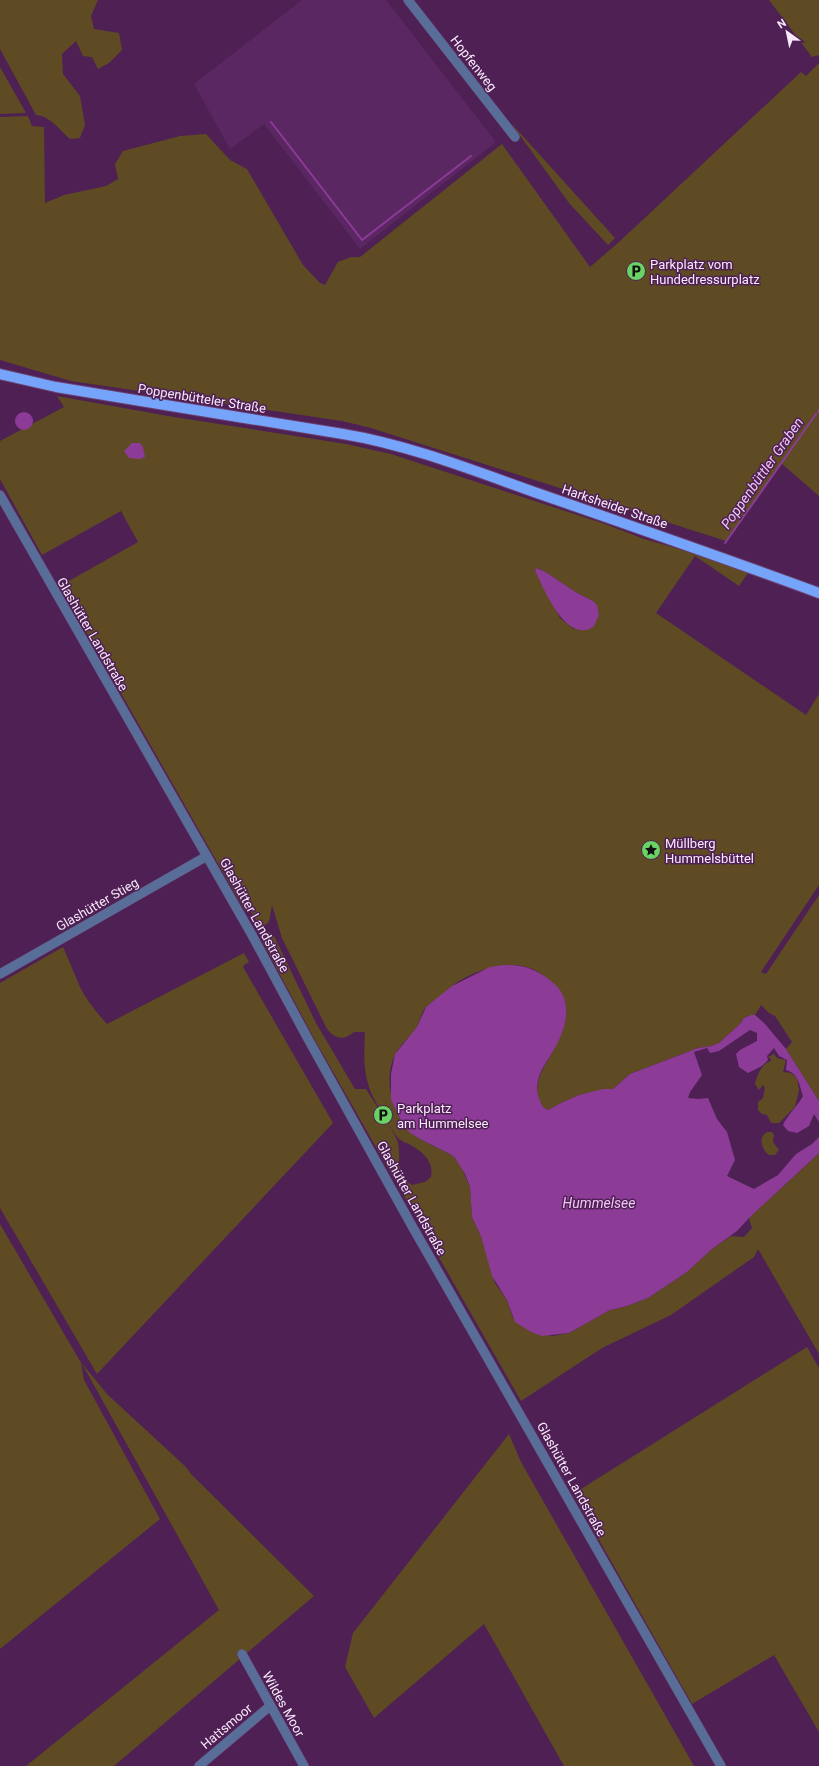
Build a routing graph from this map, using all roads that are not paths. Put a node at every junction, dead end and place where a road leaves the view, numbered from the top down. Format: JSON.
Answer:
{"nodes":[{"id":1,"x":414,"y":2,"type":"edge"},
{"id":2,"x":515,"y":137,"type":"dead end"},
{"id":3,"x":0,"y":374,"type":"edge"},
{"id":4,"x":400,"y":447,"type":"joint"},
{"id":5,"x":0,"y":495,"type":"edge"},
{"id":6,"x":819,"y":592,"type":"edge"},
{"id":7,"x":207,"y":856,"type":"junction"},
{"id":8,"x":0,"y":974,"type":"edge"},
{"id":9,"x":242,"y":1654,"type":"dead end"},
{"id":10,"x":270,"y":1706,"type":"junction"},
{"id":11,"x":199,"y":1766,"type":"edge"},
{"id":12,"x":304,"y":1766,"type":"edge"},
{"id":13,"x":721,"y":1766,"type":"edge"}],
"edges":[{"from":1,"to":2,"type":"street","name":"Hopfenweg"},
{"from":3,"to":4,"type":"main road","name":"Poppenbütteler Straße"},
{"from":4,"to":6,"type":"main road","name":"Harksheider Straße"},
{"from":5,"to":7,"type":"street","name":"Glashütter Landstraße"},
{"from":7,"to":8,"type":"street","name":"Glashütter Stieg"},
{"from":7,"to":13,"type":"street","name":"Glashütter Landstraße"},
{"from":9,"to":10,"type":"street","name":"Wildes Moor"},
{"from":10,"to":11,"type":"street","name":"Hattsmoor"},
{"from":10,"to":12,"type":"street","name":"Wildes Moor"}]}
